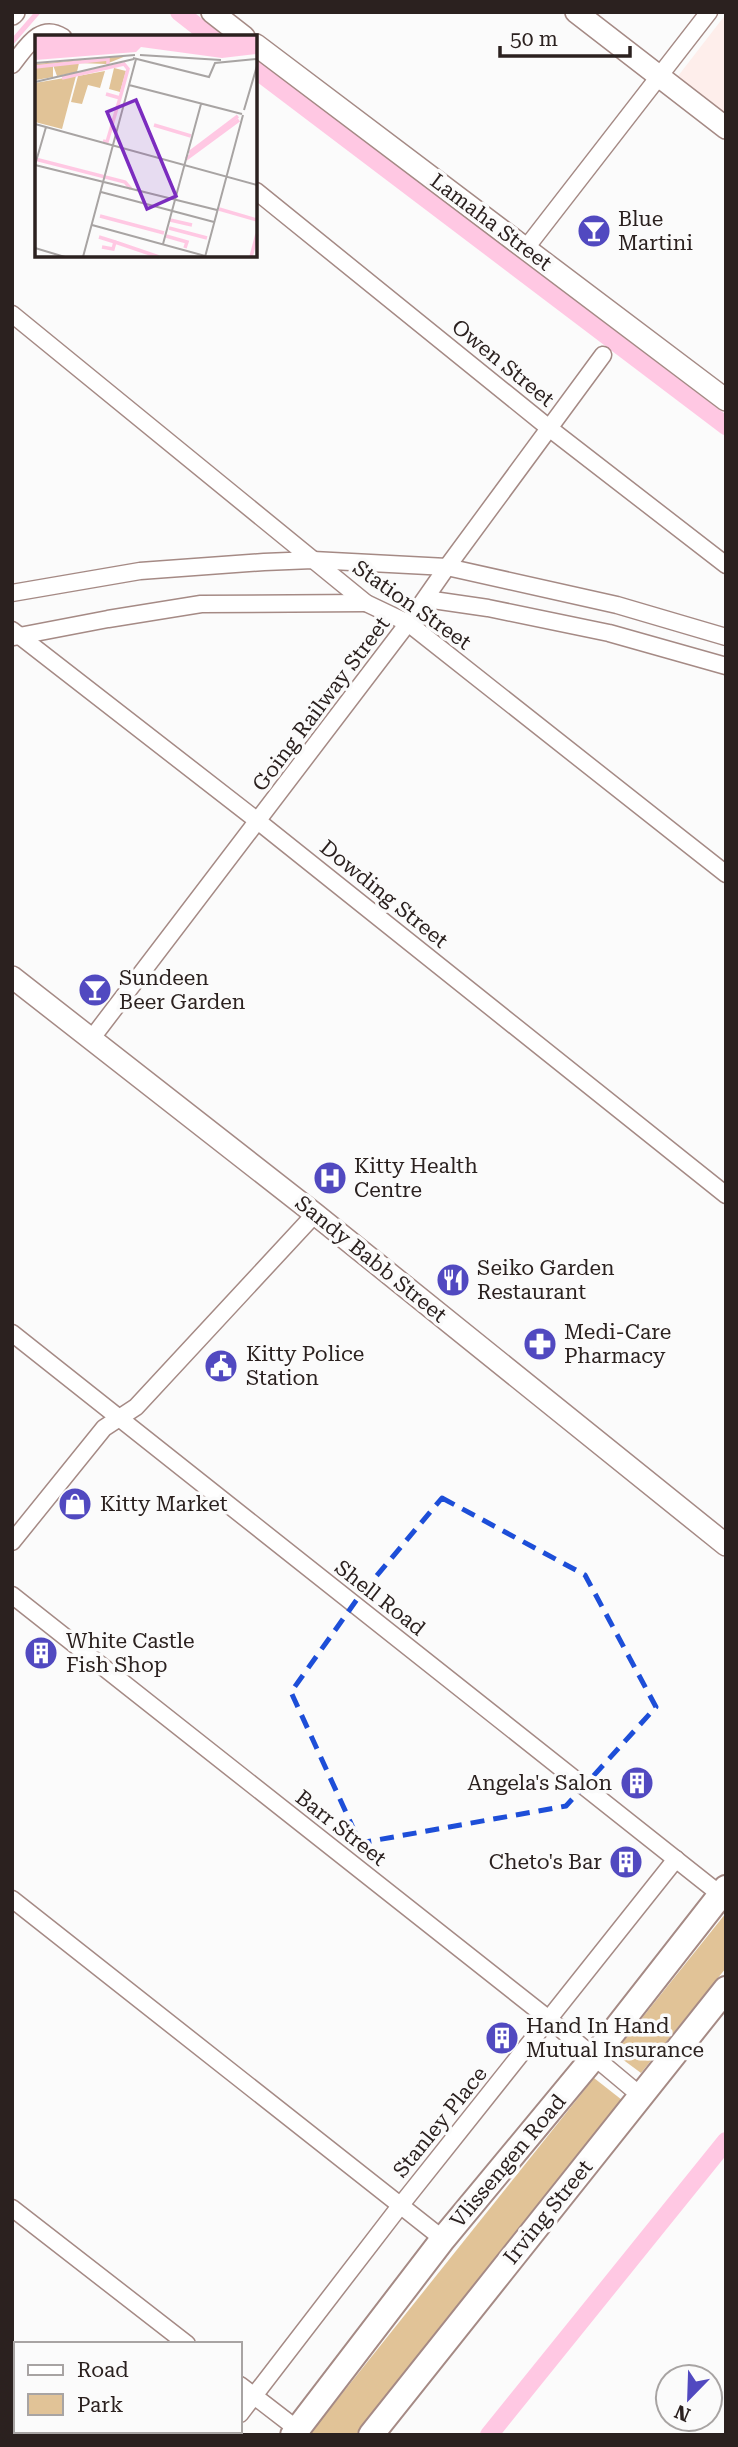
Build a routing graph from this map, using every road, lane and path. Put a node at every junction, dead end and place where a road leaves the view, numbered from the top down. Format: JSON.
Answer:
{"nodes":[{"id":1,"x":212,"y":12,"type":"edge"},
{"id":2,"x":576,"y":12,"type":"edge"},
{"id":3,"x":709,"y":12,"type":"edge"},
{"id":4,"x":38,"y":35,"type":"edge"},
{"id":5,"x":61,"y":35,"type":"edge"},
{"id":6,"x":241,"y":35,"type":"edge"},
{"id":7,"x":35,"y":37,"type":"edge"},
{"id":8,"x":257,"y":46,"type":"edge"},
{"id":9,"x":12,"y":65,"type":"edge"},
{"id":10,"x":658,"y":76,"type":"junction"},
{"id":11,"x":726,"y":128,"type":"edge"},
{"id":12,"x":257,"y":192,"type":"edge"},
{"id":13,"x":526,"y":248,"type":"junction"},
{"id":14,"x":12,"y":314,"type":"edge"},
{"id":15,"x":603,"y":355,"type":"dead end"},
{"id":16,"x":726,"y":400,"type":"edge"},
{"id":17,"x":549,"y":428,"type":"junction"},
{"id":18,"x":313,"y":559,"type":"junction"},
{"id":19,"x":726,"y":565,"type":"edge"},
{"id":20,"x":447,"y":567,"type":"junction"},
{"id":21,"x":12,"y":593,"type":"edge"},
{"id":22,"x":426,"y":599,"type":"junction"},
{"id":23,"x":366,"y":603,"type":"junction"},
{"id":24,"x":617,"y":605,"type":"junction"},
{"id":25,"x":408,"y":623,"type":"junction"},
{"id":26,"x":609,"y":633,"type":"junction"},
{"id":27,"x":15,"y":635,"type":"edge"},
{"id":28,"x":726,"y":637,"type":"edge"},
{"id":29,"x":726,"y":666,"type":"edge"},
{"id":30,"x":259,"y":822,"type":"junction"},
{"id":31,"x":726,"y":874,"type":"edge"},
{"id":32,"x":12,"y":977,"type":"edge"},
{"id":33,"x":92,"y":1038,"type":"junction"},
{"id":34,"x":726,"y":1195,"type":"edge"},
{"id":35,"x":315,"y":1214,"type":"junction"},
{"id":36,"x":12,"y":1333,"type":"edge"},
{"id":37,"x":120,"y":1418,"type":"junction"},
{"id":38,"x":12,"y":1542,"type":"edge"},
{"id":39,"x":726,"y":1545,"type":"edge"},
{"id":40,"x":12,"y":1595,"type":"edge"},
{"id":41,"x":676,"y":1860,"type":"junction"},
{"id":42,"x":723,"y":1892,"type":"edge"},
{"id":43,"x":12,"y":1899,"type":"edge"},
{"id":44,"x":726,"y":1989,"type":"edge"},
{"id":45,"x":550,"y":2020,"type":"junction"},
{"id":46,"x":593,"y":2058,"type":"junction"},
{"id":47,"x":641,"y":2095,"type":"junction"},
{"id":48,"x":400,"y":2206,"type":"junction"},
{"id":49,"x":12,"y":2208,"type":"edge"},
{"id":50,"x":443,"y":2239,"type":"junction"},
{"id":51,"x":184,"y":2342,"type":"edge"},
{"id":52,"x":242,"y":2387,"type":"edge"},
{"id":53,"x":254,"y":2396,"type":"junction"},
{"id":54,"x":242,"y":2411,"type":"edge"},
{"id":55,"x":295,"y":2432,"type":"edge"},
{"id":56,"x":371,"y":2435,"type":"edge"}],
"edges":[{"from":1,"to":6,"type":"street"},
{"from":2,"to":10,"type":"street"},
{"from":3,"to":10,"type":"street"},
{"from":4,"to":5,"type":"street"},
{"from":7,"to":9,"type":"street"},
{"from":8,"to":13,"type":"street","name":"Lamaha Street"},
{"from":10,"to":11,"type":"street"},
{"from":10,"to":13,"type":"street"},
{"from":12,"to":17,"type":"street","name":"Owen Street"},
{"from":13,"to":16,"type":"street","name":"Lamaha Street"},
{"from":14,"to":18,"type":"street","name":"Station Street"},
{"from":15,"to":17,"type":"street","name":"Going Railway Street"},
{"from":17,"to":19,"type":"street","name":"Owen Street"},
{"from":17,"to":20,"type":"street","name":"Going Railway Street"},
{"from":18,"to":20,"type":"street"},
{"from":18,"to":21,"type":"street"},
{"from":18,"to":23,"type":"street","name":"Station Street"},
{"from":20,"to":22,"type":"street","name":"Going Railway Street"},
{"from":20,"to":24,"type":"street"},
{"from":22,"to":25,"type":"street","name":"Going Railway Street"},
{"from":22,"to":26,"type":"street"},
{"from":23,"to":25,"type":"street","name":"Station Street"},
{"from":23,"to":27,"type":"street"},
{"from":24,"to":26,"type":"street"},
{"from":24,"to":28,"type":"street"},
{"from":25,"to":30,"type":"street","name":"Going Railway Street"},
{"from":25,"to":31,"type":"street","name":"Station Street"},
{"from":26,"to":29,"type":"street"},
{"from":27,"to":30,"type":"street","name":"Dowding Street"},
{"from":30,"to":33,"type":"street","name":"Going Railway Street"},
{"from":30,"to":34,"type":"street","name":"Dowding Street"},
{"from":32,"to":33,"type":"street","name":"Sandy Babb Street"},
{"from":33,"to":35,"type":"street","name":"Sandy Babb Street"},
{"from":35,"to":37,"type":"street"},
{"from":35,"to":39,"type":"street","name":"Sandy Babb Street"},
{"from":36,"to":37,"type":"street","name":"Shell Road"},
{"from":37,"to":38,"type":"street"},
{"from":37,"to":41,"type":"street","name":"Shell Road"},
{"from":40,"to":45,"type":"street","name":"Barr Street"},
{"from":41,"to":42,"type":"street","name":"Shell Road"},
{"from":41,"to":45,"type":"street","name":"Stanley Place"},
{"from":42,"to":46,"type":"main road","name":"Vlissengen Road"},
{"from":43,"to":48,"type":"street"},
{"from":44,"to":47,"type":"main road","name":"Irving Street"},
{"from":45,"to":46,"type":"street","name":"Barr Street"},
{"from":45,"to":48,"type":"street","name":"Stanley Place"},
{"from":46,"to":47,"type":"street","name":"Barr Street"},
{"from":46,"to":50,"type":"main road","name":"Vlissengen Road"},
{"from":47,"to":56,"type":"main road","name":"Irving Street"},
{"from":48,"to":50,"type":"street"},
{"from":48,"to":53,"type":"street","name":"Stanley Place"},
{"from":49,"to":51,"type":"street"},
{"from":50,"to":55,"type":"main road","name":"Vlissengen Road"},
{"from":52,"to":53,"type":"street"},
{"from":53,"to":54,"type":"street","name":"Stanley Place"},
{"from":53,"to":55,"type":"street"}]}
